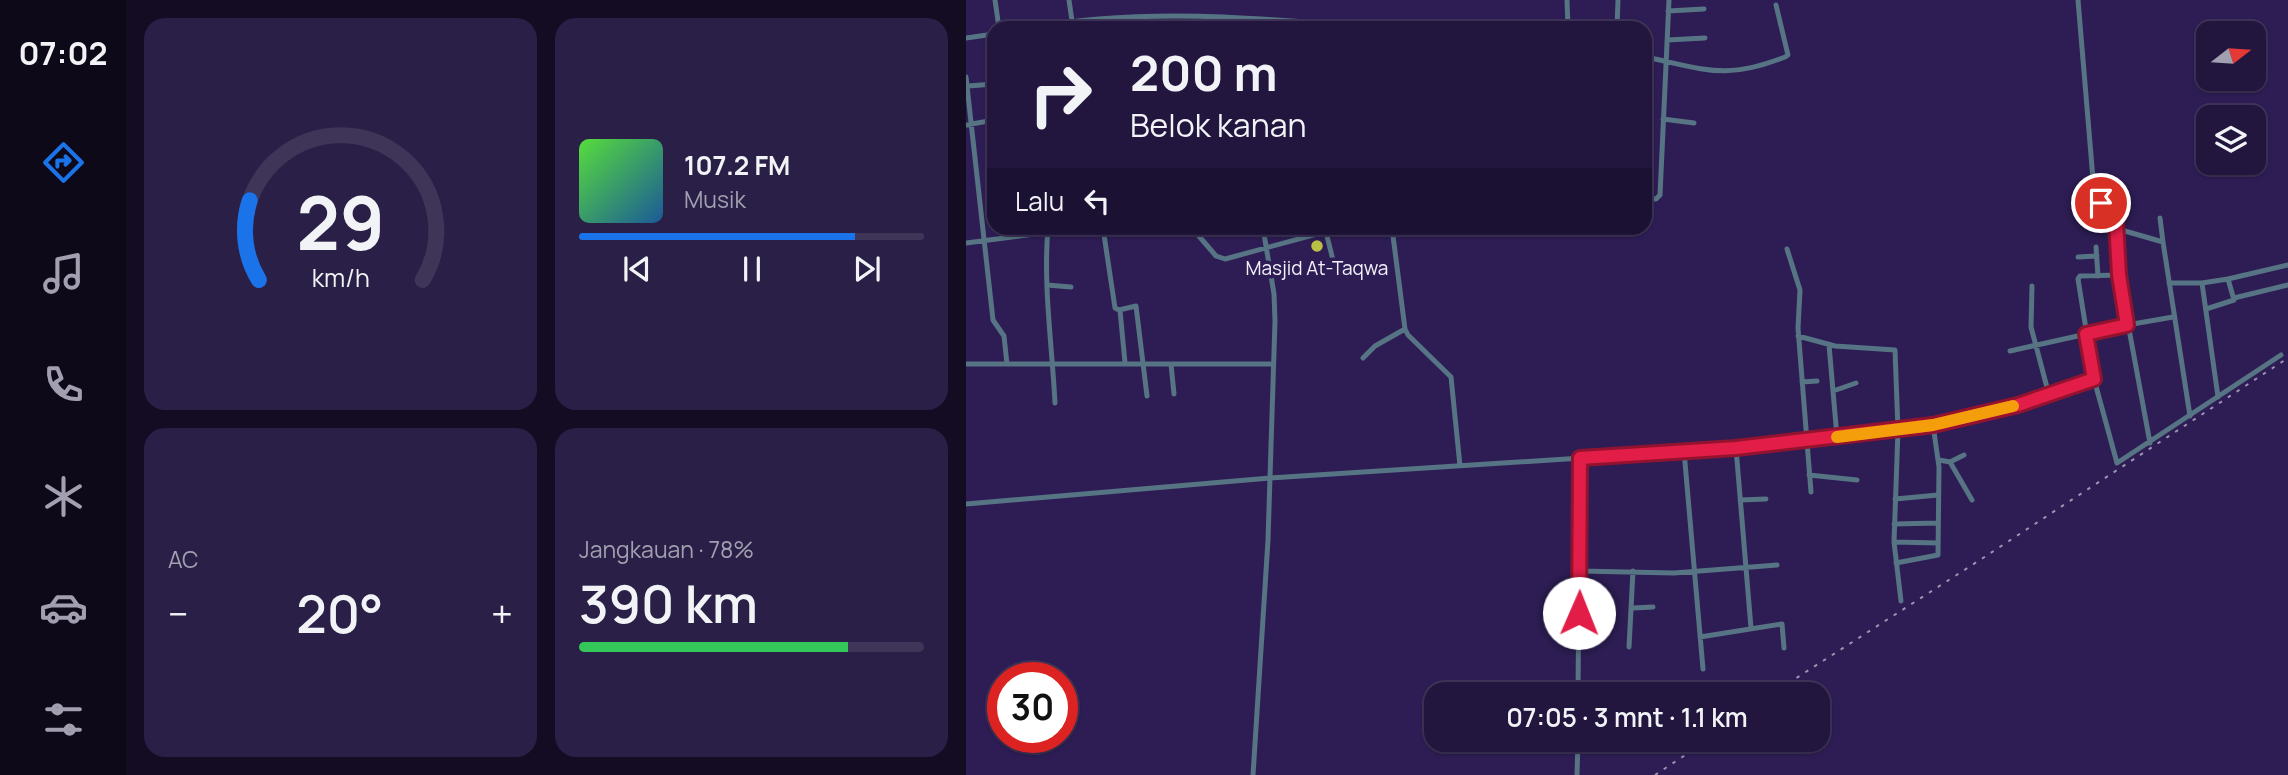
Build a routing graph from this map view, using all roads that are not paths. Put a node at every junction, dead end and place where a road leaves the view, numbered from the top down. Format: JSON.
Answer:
{"nodes":[{"id":1,"x":995,"y":0,"type":"edge"},
{"id":2,"x":1069,"y":0,"type":"edge"},
{"id":3,"x":1567,"y":0,"type":"edge"},
{"id":4,"x":1618,"y":0,"type":"edge"},
{"id":5,"x":1669,"y":0,"type":"edge"},
{"id":6,"x":2078,"y":0,"type":"edge"},
{"id":7,"x":1776,"y":5,"type":"dead end"},
{"id":8,"x":1704,"y":9,"type":"dead end"},
{"id":9,"x":1668,"y":10,"type":"junction"},
{"id":10,"x":1132,"y":17,"type":"junction"},
{"id":11,"x":1072,"y":20,"type":"junction"},
{"id":12,"x":998,"y":21,"type":"edge"},
{"id":13,"x":1067,"y":21,"type":"edge"},
{"id":14,"x":1132,"y":21,"type":"edge"},
{"id":15,"x":1272,"y":21,"type":"edge"},
{"id":16,"x":1568,"y":21,"type":"edge"},
{"id":17,"x":1617,"y":21,"type":"edge"},
{"id":18,"x":987,"y":35,"type":"edge"},
{"id":19,"x":966,"y":38,"type":"edge"},
{"id":20,"x":1705,"y":38,"type":"dead end"},
{"id":21,"x":1667,"y":40,"type":"junction"},
{"id":22,"x":1652,"y":59,"type":"edge"},
{"id":23,"x":1668,"y":62,"type":"junction"},
{"id":24,"x":966,"y":76,"type":"edge"},
{"id":25,"x":987,"y":85,"type":"edge"},
{"id":26,"x":968,"y":86,"type":"junction"},
{"id":27,"x":1663,"y":119,"type":"junction"},
{"id":28,"x":987,"y":121,"type":"edge"},
{"id":29,"x":1694,"y":123,"type":"dead end"},
{"id":30,"x":969,"y":124,"type":"edge"},
{"id":31,"x":1652,"y":199,"type":"edge"},
{"id":32,"x":2160,"y":218,"type":"dead end"},
{"id":33,"x":2118,"y":229,"type":"junction"},
{"id":34,"x":1014,"y":235,"type":"edge"},
{"id":35,"x":1046,"y":235,"type":"edge"},
{"id":36,"x":1104,"y":235,"type":"edge"},
{"id":37,"x":1198,"y":235,"type":"edge"},
{"id":38,"x":1264,"y":235,"type":"edge"},
{"id":39,"x":1306,"y":235,"type":"edge"},
{"id":40,"x":1327,"y":235,"type":"edge"},
{"id":41,"x":1393,"y":235,"type":"edge"},
{"id":42,"x":985,"y":240,"type":"junction"},
{"id":43,"x":2163,"y":242,"type":"junction"},
{"id":44,"x":966,"y":243,"type":"edge"},
{"id":45,"x":1267,"y":247,"type":"junction"},
{"id":46,"x":2096,"y":247,"type":"dead end"},
{"id":47,"x":1787,"y":249,"type":"dead end"},
{"id":48,"x":2097,"y":256,"type":"junction"},
{"id":49,"x":2078,"y":257,"type":"dead end"},
{"id":50,"x":1333,"y":260,"type":"dead end"},
{"id":51,"x":2288,"y":265,"type":"edge"},
{"id":52,"x":2098,"y":276,"type":"junction"},
{"id":53,"x":2120,"y":278,"type":"junction"},
{"id":54,"x":2228,"y":279,"type":"junction"},
{"id":55,"x":2169,"y":283,"type":"junction"},
{"id":56,"x":2203,"y":283,"type":"junction"},
{"id":57,"x":1047,"y":285,"type":"junction"},
{"id":58,"x":2288,"y":285,"type":"edge"},
{"id":59,"x":2032,"y":286,"type":"dead end"},
{"id":60,"x":1071,"y":287,"type":"dead end"},
{"id":61,"x":2234,"y":298,"type":"junction"},
{"id":62,"x":2206,"y":309,"type":"junction"},
{"id":63,"x":1120,"y":310,"type":"junction"},
{"id":64,"x":2174,"y":317,"type":"junction"},
{"id":65,"x":2127,"y":325,"type":"junction"},
{"id":66,"x":1405,"y":329,"type":"junction"},
{"id":67,"x":2086,"y":334,"type":"junction"},
{"id":68,"x":1798,"y":336,"type":"junction"},
{"id":69,"x":1829,"y":345,"type":"junction"},
{"id":70,"x":2034,"y":345,"type":"junction"},
{"id":71,"x":2010,"y":351,"type":"dead end"},
{"id":72,"x":2281,"y":355,"type":"dead end"},
{"id":73,"x":1363,"y":358,"type":"dead end"},
{"id":74,"x":1125,"y":363,"type":"junction"},
{"id":75,"x":1143,"y":363,"type":"junction"},
{"id":76,"x":1171,"y":363,"type":"junction"},
{"id":77,"x":966,"y":364,"type":"edge"},
{"id":78,"x":1007,"y":364,"type":"junction"},
{"id":79,"x":1054,"y":364,"type":"junction"},
{"id":80,"x":1272,"y":364,"type":"junction"},
{"id":81,"x":2094,"y":379,"type":"junction"},
{"id":82,"x":1817,"y":381,"type":"dead end"},
{"id":83,"x":1802,"y":382,"type":"junction"},
{"id":84,"x":1856,"y":383,"type":"dead end"},
{"id":85,"x":1833,"y":391,"type":"junction"},
{"id":86,"x":1174,"y":394,"type":"dead end"},
{"id":87,"x":2049,"y":395,"type":"junction"},
{"id":88,"x":1147,"y":396,"type":"dead end"},
{"id":89,"x":2218,"y":397,"type":"junction"},
{"id":90,"x":1055,"y":403,"type":"dead end"},
{"id":91,"x":2190,"y":416,"type":"junction"},
{"id":92,"x":1933,"y":425,"type":"junction"},
{"id":93,"x":1898,"y":430,"type":"junction"},
{"id":94,"x":1837,"y":437,"type":"junction"},
{"id":95,"x":1806,"y":440,"type":"junction"},
{"id":96,"x":2150,"y":443,"type":"junction"},
{"id":97,"x":1736,"y":448,"type":"junction"},
{"id":98,"x":1684,"y":451,"type":"junction"},
{"id":99,"x":1964,"y":455,"type":"dead end"},
{"id":100,"x":1580,"y":458,"type":"junction"},
{"id":101,"x":1938,"y":460,"type":"junction"},
{"id":102,"x":1950,"y":462,"type":"junction"},
{"id":103,"x":1460,"y":466,"type":"junction"},
{"id":104,"x":1809,"y":475,"type":"junction"},
{"id":105,"x":1270,"y":478,"type":"junction"},
{"id":106,"x":1857,"y":480,"type":"dead end"},
{"id":107,"x":1811,"y":492,"type":"dead end"},
{"id":108,"x":1938,"y":495,"type":"junction"},
{"id":109,"x":1766,"y":499,"type":"dead end"},
{"id":110,"x":1895,"y":499,"type":"junction"},
{"id":111,"x":1740,"y":500,"type":"junction"},
{"id":112,"x":1972,"y":500,"type":"dead end"},
{"id":113,"x":966,"y":504,"type":"edge"},
{"id":114,"x":1937,"y":523,"type":"junction"},
{"id":115,"x":1894,"y":524,"type":"junction"},
{"id":116,"x":1894,"y":542,"type":"junction"},
{"id":117,"x":1938,"y":542,"type":"junction"},
{"id":118,"x":1896,"y":563,"type":"junction"},
{"id":119,"x":1777,"y":565,"type":"dead end"},
{"id":120,"x":1745,"y":567,"type":"junction"},
{"id":121,"x":1693,"y":570,"type":"junction"},
{"id":122,"x":1580,"y":571,"type":"junction"},
{"id":123,"x":1633,"y":571,"type":"junction"},
{"id":124,"x":1900,"y":601,"type":"dead end"},
{"id":125,"x":1654,"y":607,"type":"dead end"},
{"id":126,"x":1633,"y":608,"type":"junction"},
{"id":127,"x":1751,"y":628,"type":"junction"},
{"id":128,"x":1700,"y":637,"type":"junction"},
{"id":129,"x":1629,"y":647,"type":"dead end"},
{"id":130,"x":1784,"y":648,"type":"dead end"},
{"id":131,"x":1703,"y":669,"type":"dead end"},
{"id":132,"x":1578,"y":682,"type":"edge"},
{"id":133,"x":1578,"y":752,"type":"edge"},
{"id":134,"x":1253,"y":775,"type":"edge"},
{"id":135,"x":1577,"y":775,"type":"edge"}],
"edges":[{"from":1,"to":12,"type":"street"},
{"from":2,"to":11,"type":"street"},
{"from":3,"to":16,"type":"street"},
{"from":4,"to":17,"type":"street"},
{"from":5,"to":9,"type":"street"},
{"from":6,"to":33,"type":"street"},
{"from":7,"to":23,"type":"street"},
{"from":8,"to":9,"type":"street"},
{"from":9,"to":21,"type":"street"},
{"from":10,"to":11,"type":"street"},
{"from":10,"to":14,"type":"street"},
{"from":10,"to":15,"type":"street"},
{"from":11,"to":13,"type":"street"},
{"from":18,"to":19,"type":"street"},
{"from":20,"to":21,"type":"street"},
{"from":21,"to":23,"type":"street"},
{"from":22,"to":23,"type":"street"},
{"from":23,"to":27,"type":"street"},
{"from":24,"to":26,"type":"street"},
{"from":25,"to":26,"type":"street"},
{"from":26,"to":30,"type":"street"},
{"from":27,"to":29,"type":"street"},
{"from":27,"to":31,"type":"street"},
{"from":28,"to":30,"type":"street"},
{"from":30,"to":42,"type":"street"},
{"from":32,"to":43,"type":"street"},
{"from":33,"to":43,"type":"street"},
{"from":33,"to":53,"type":"street"},
{"from":34,"to":42,"type":"street"},
{"from":35,"to":57,"type":"street"},
{"from":36,"to":63,"type":"street"},
{"from":37,"to":45,"type":"street"},
{"from":38,"to":45,"type":"street"},
{"from":39,"to":45,"type":"street"},
{"from":40,"to":50,"type":"street"},
{"from":41,"to":66,"type":"street"},
{"from":42,"to":44,"type":"street"},
{"from":42,"to":78,"type":"street"},
{"from":43,"to":55,"type":"street"},
{"from":45,"to":80,"type":"street"},
{"from":46,"to":48,"type":"street"},
{"from":47,"to":68,"type":"street"},
{"from":48,"to":49,"type":"street"},
{"from":48,"to":52,"type":"street"},
{"from":51,"to":54,"type":"street"},
{"from":52,"to":53,"type":"street"},
{"from":52,"to":67,"type":"street"},
{"from":53,"to":65,"type":"street"},
{"from":54,"to":56,"type":"street"},
{"from":54,"to":61,"type":"street"},
{"from":55,"to":56,"type":"street"},
{"from":55,"to":64,"type":"street"},
{"from":56,"to":62,"type":"street"},
{"from":57,"to":60,"type":"street"},
{"from":57,"to":79,"type":"street"},
{"from":58,"to":61,"type":"street"},
{"from":59,"to":70,"type":"street"},
{"from":61,"to":62,"type":"street"},
{"from":62,"to":89,"type":"street"},
{"from":63,"to":74,"type":"street"},
{"from":63,"to":75,"type":"street"},
{"from":64,"to":65,"type":"street"},
{"from":64,"to":91,"type":"street"},
{"from":65,"to":67,"type":"street"},
{"from":65,"to":96,"type":"street"},
{"from":66,"to":73,"type":"street"},
{"from":66,"to":103,"type":"street"},
{"from":67,"to":70,"type":"street"},
{"from":67,"to":81,"type":"street"},
{"from":68,"to":69,"type":"street"},
{"from":68,"to":83,"type":"street"},
{"from":69,"to":85,"type":"street"},
{"from":69,"to":93,"type":"street"},
{"from":70,"to":71,"type":"street"},
{"from":70,"to":87,"type":"street"},
{"from":72,"to":89,"type":"street"},
{"from":74,"to":75,"type":"street"},
{"from":74,"to":79,"type":"street"},
{"from":75,"to":76,"type":"street"},
{"from":75,"to":88,"type":"street"},
{"from":76,"to":80,"type":"street"},
{"from":76,"to":86,"type":"street"},
{"from":77,"to":78,"type":"street"},
{"from":78,"to":79,"type":"street"},
{"from":79,"to":90,"type":"street"},
{"from":80,"to":105,"type":"street"},
{"from":81,"to":87,"type":"street"},
{"from":81,"to":96,"type":"street"},
{"from":82,"to":83,"type":"street"},
{"from":83,"to":95,"type":"street"},
{"from":84,"to":85,"type":"street"},
{"from":85,"to":94,"type":"street"},
{"from":87,"to":92,"type":"street"},
{"from":89,"to":91,"type":"street"},
{"from":91,"to":96,"type":"street"},
{"from":92,"to":93,"type":"street"},
{"from":92,"to":101,"type":"street"},
{"from":93,"to":94,"type":"street"},
{"from":93,"to":110,"type":"street"},
{"from":94,"to":95,"type":"street"},
{"from":95,"to":97,"type":"street"},
{"from":95,"to":104,"type":"street"},
{"from":97,"to":98,"type":"street"},
{"from":97,"to":111,"type":"street"},
{"from":98,"to":100,"type":"street"},
{"from":98,"to":121,"type":"street"},
{"from":99,"to":102,"type":"street"},
{"from":100,"to":103,"type":"street"},
{"from":100,"to":122,"type":"street"},
{"from":101,"to":102,"type":"street"},
{"from":101,"to":108,"type":"street"},
{"from":102,"to":112,"type":"street"},
{"from":103,"to":105,"type":"street"},
{"from":104,"to":106,"type":"street"},
{"from":104,"to":107,"type":"street"},
{"from":105,"to":113,"type":"street"},
{"from":105,"to":134,"type":"street"},
{"from":108,"to":110,"type":"street"},
{"from":108,"to":114,"type":"street"},
{"from":109,"to":111,"type":"street"},
{"from":110,"to":115,"type":"street"},
{"from":111,"to":120,"type":"street"},
{"from":114,"to":115,"type":"street"},
{"from":114,"to":117,"type":"street"},
{"from":115,"to":116,"type":"street"},
{"from":116,"to":117,"type":"street"},
{"from":116,"to":118,"type":"street"},
{"from":117,"to":118,"type":"street"},
{"from":118,"to":124,"type":"street"},
{"from":119,"to":120,"type":"street"},
{"from":120,"to":121,"type":"street"},
{"from":120,"to":127,"type":"street"},
{"from":121,"to":123,"type":"street"},
{"from":121,"to":128,"type":"street"},
{"from":122,"to":123,"type":"street"},
{"from":122,"to":132,"type":"street"},
{"from":123,"to":126,"type":"street"},
{"from":125,"to":126,"type":"street"},
{"from":126,"to":129,"type":"street"},
{"from":127,"to":128,"type":"street"},
{"from":127,"to":130,"type":"street"},
{"from":128,"to":131,"type":"street"},
{"from":133,"to":135,"type":"street"}]}
